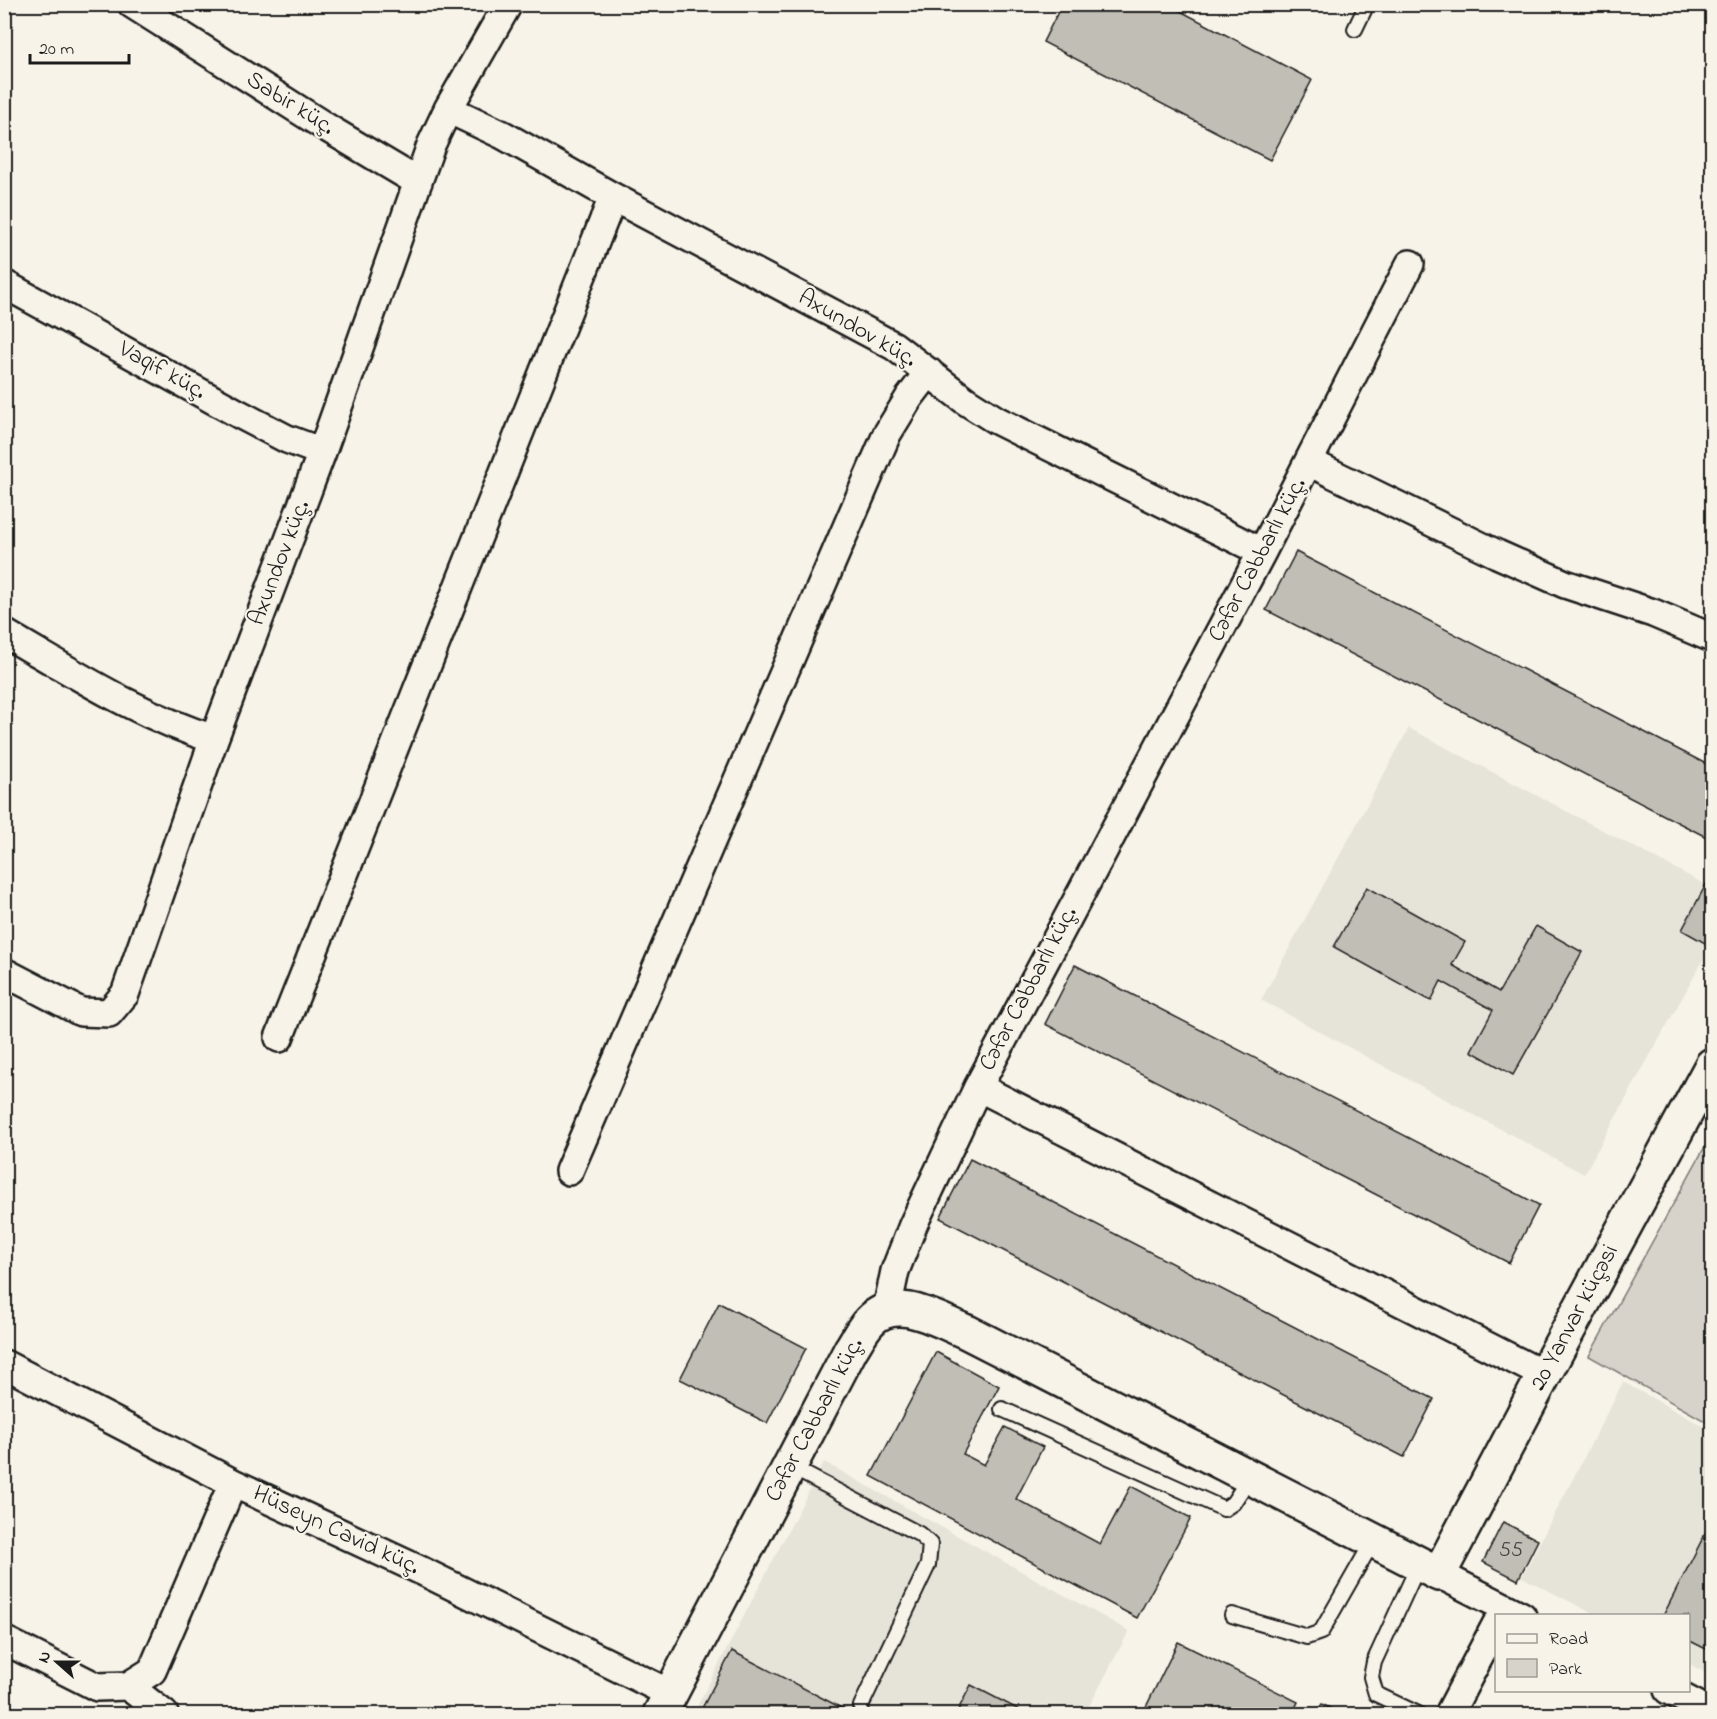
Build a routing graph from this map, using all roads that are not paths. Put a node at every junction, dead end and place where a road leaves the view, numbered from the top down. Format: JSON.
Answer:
{"nodes":[{"id":1,"x":132,"y":4,"type":"edge"},
{"id":2,"x":508,"y":4,"type":"edge"},
{"id":3,"x":1367,"y":4,"type":"edge"},
{"id":4,"x":1355,"y":29,"type":"dead end"},
{"id":5,"x":448,"y":109,"type":"junction"},
{"id":6,"x":418,"y":182,"type":"junction"},
{"id":7,"x":613,"y":197,"type":"junction"},
{"id":8,"x":1410,"y":264,"type":"dead end"},
{"id":9,"x":4,"y":284,"type":"edge"},
{"id":10,"x":929,"y":372,"type":"junction"},
{"id":11,"x":322,"y":452,"type":"junction"},
{"id":12,"x":1309,"y":462,"type":"junction"},
{"id":13,"x":1262,"y":552,"type":"junction"},
{"id":14,"x":4,"y":633,"type":"edge"},
{"id":15,"x":1713,"y":638,"type":"edge"},
{"id":16,"x":214,"y":739,"type":"junction"},
{"id":17,"x":4,"y":972,"type":"edge"},
{"id":18,"x":279,"y":1038,"type":"dead end"},
{"id":19,"x":1713,"y":1065,"type":"edge"},
{"id":20,"x":978,"y":1087,"type":"junction"},
{"id":21,"x":569,"y":1171,"type":"dead end"},
{"id":22,"x":887,"y":1309,"type":"junction"},
{"id":23,"x":4,"y":1364,"type":"edge"},
{"id":24,"x":1544,"y":1375,"type":"junction"},
{"id":25,"x":1002,"y":1409,"type":"dead end"},
{"id":26,"x":789,"y":1466,"type":"junction"},
{"id":27,"x":1250,"y":1477,"type":"junction"},
{"id":28,"x":233,"y":1483,"type":"junction"},
{"id":29,"x":1373,"y":1541,"type":"junction"},
{"id":30,"x":1429,"y":1568,"type":"junction"},
{"id":31,"x":1504,"y":1614,"type":"edge"},
{"id":32,"x":1232,"y":1615,"type":"dead end"},
{"id":33,"x":1495,"y":1636,"type":"edge"},
{"id":34,"x":4,"y":1640,"type":"edge"},
{"id":35,"x":128,"y":1686,"type":"junction"},
{"id":36,"x":1672,"y":1692,"type":"edge"},
{"id":37,"x":665,"y":1704,"type":"edge"},
{"id":38,"x":861,"y":1706,"type":"dead end"},
{"id":39,"x":1713,"y":1713,"type":"edge"},
{"id":40,"x":164,"y":1714,"type":"edge"},
{"id":41,"x":1418,"y":1714,"type":"edge"},
{"id":42,"x":1449,"y":1714,"type":"edge"}],
"edges":[{"from":1,"to":6,"type":"street","name":"Sabir küç."},
{"from":2,"to":5,"type":"street","name":"Axundov küç."},
{"from":3,"to":4,"type":"lane"},
{"from":5,"to":6,"type":"street","name":"Axundov küç."},
{"from":5,"to":7,"type":"street","name":"Axundov küç."},
{"from":6,"to":11,"type":"street","name":"Axundov küç."},
{"from":7,"to":10,"type":"street","name":"Axundov küç."},
{"from":7,"to":18,"type":"street"},
{"from":8,"to":12,"type":"street","name":"Cəfər Cabbarlı küç."},
{"from":9,"to":11,"type":"street","name":"Vaqif küç."},
{"from":10,"to":13,"type":"street","name":"Axundov küç."},
{"from":10,"to":21,"type":"street"},
{"from":11,"to":16,"type":"street","name":"Axundov küç."},
{"from":12,"to":13,"type":"street","name":"Cəfər Cabbarlı küç."},
{"from":12,"to":15,"type":"street"},
{"from":13,"to":20,"type":"street","name":"Cəfər Cabbarlı küç."},
{"from":14,"to":16,"type":"street"},
{"from":16,"to":17,"type":"street","name":"Axundov küç."},
{"from":19,"to":24,"type":"street","name":"20 Yanvar küçəsi"},
{"from":20,"to":22,"type":"street","name":"Cəfər Cabbarlı küç."},
{"from":20,"to":24,"type":"street"},
{"from":22,"to":26,"type":"street","name":"Cəfər Cabbarlı küç."},
{"from":22,"to":27,"type":"street"},
{"from":23,"to":28,"type":"street","name":"Hüseyn Cavid küç."},
{"from":24,"to":30,"type":"street","name":"20 Yanvar küçəsi"},
{"from":25,"to":27,"type":"lane"},
{"from":26,"to":37,"type":"street","name":"Cəfər Cabbarlı küç."},
{"from":26,"to":38,"type":"lane"},
{"from":27,"to":29,"type":"street"},
{"from":28,"to":35,"type":"street"},
{"from":28,"to":37,"type":"street","name":"Hüseyn Cavid küç."},
{"from":29,"to":30,"type":"street"},
{"from":29,"to":32,"type":"lane"},
{"from":30,"to":31,"type":"street"},
{"from":30,"to":41,"type":"lane"},
{"from":33,"to":42,"type":"street"},
{"from":34,"to":35,"type":"street"},
{"from":35,"to":40,"type":"street"},
{"from":36,"to":39,"type":"street"}]}
